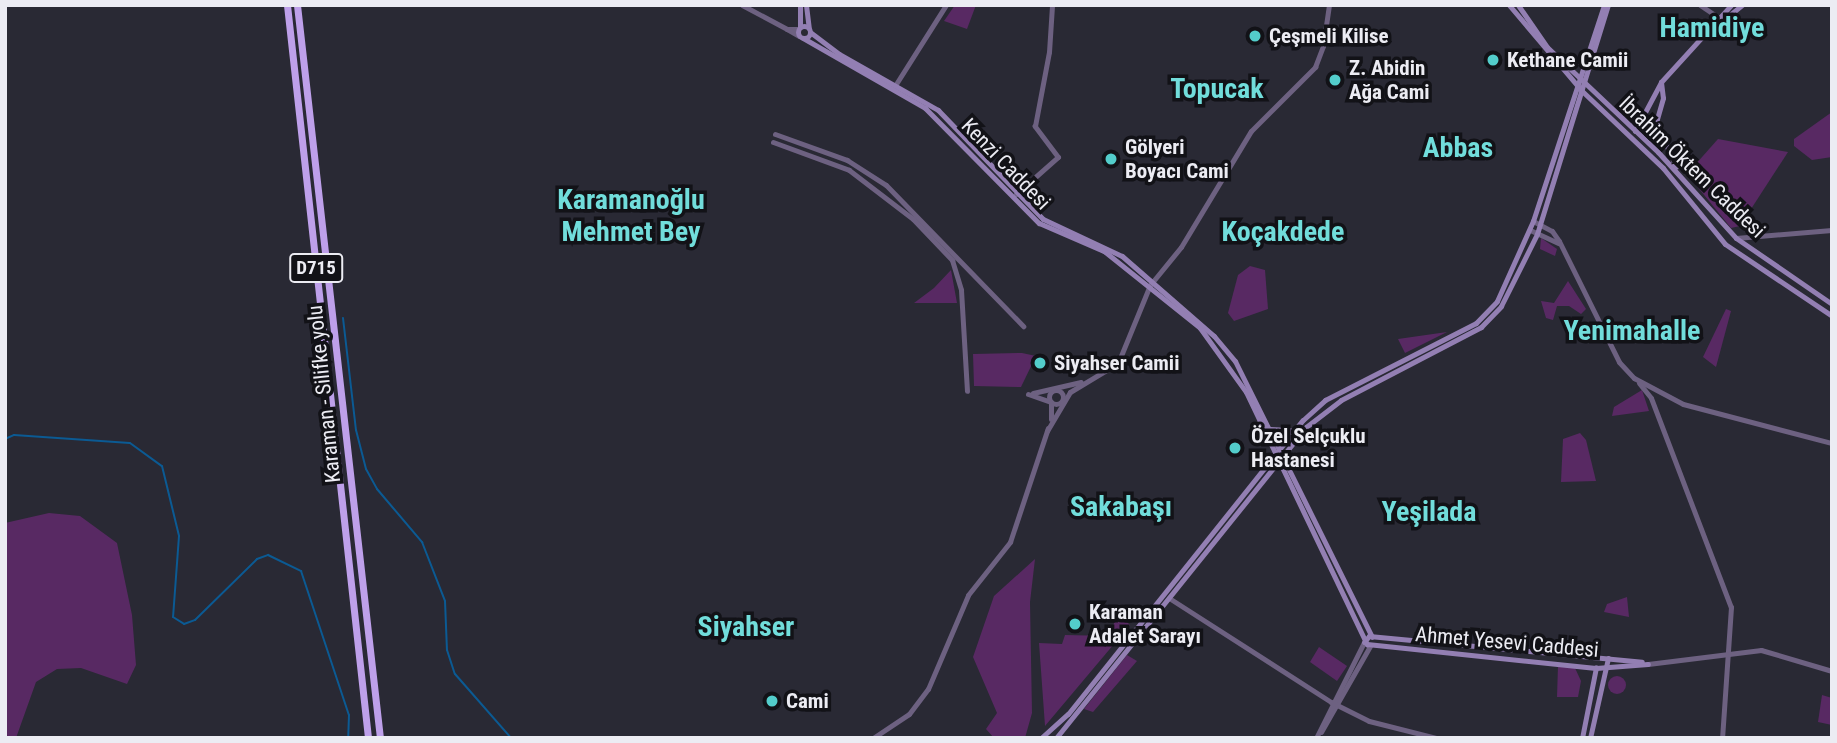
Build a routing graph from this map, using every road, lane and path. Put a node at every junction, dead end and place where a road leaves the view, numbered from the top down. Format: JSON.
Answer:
{"nodes":[{"id":1,"x":287,"y":5,"type":"edge"},
{"id":2,"x":298,"y":5,"type":"edge"},
{"id":3,"x":741,"y":5,"type":"edge"},
{"id":4,"x":800,"y":5,"type":"edge"},
{"id":5,"x":806,"y":5,"type":"edge"},
{"id":6,"x":946,"y":5,"type":"edge"},
{"id":7,"x":1052,"y":5,"type":"edge"},
{"id":8,"x":1329,"y":5,"type":"edge"},
{"id":9,"x":1509,"y":5,"type":"edge"},
{"id":10,"x":1518,"y":5,"type":"edge"},
{"id":11,"x":1606,"y":5,"type":"edge"},
{"id":12,"x":1700,"y":5,"type":"edge"},
{"id":13,"x":1731,"y":5,"type":"edge"},
{"id":14,"x":1742,"y":5,"type":"edge"},
{"id":15,"x":1721,"y":20,"type":"junction"},
{"id":16,"x":810,"y":30,"type":"junction"},
{"id":17,"x":800,"y":33,"type":"junction"},
{"id":18,"x":1588,"y":56,"type":"junction"},
{"id":19,"x":1562,"y":62,"type":"junction"},
{"id":20,"x":1661,"y":82,"type":"junction"},
{"id":21,"x":896,"y":84,"type":"junction"},
{"id":22,"x":1581,"y":85,"type":"junction"},
{"id":23,"x":1635,"y":131,"type":"junction"},
{"id":24,"x":775,"y":134,"type":"dead end"},
{"id":25,"x":773,"y":142,"type":"dead end"},
{"id":26,"x":1686,"y":183,"type":"junction"},
{"id":27,"x":1016,"y":194,"type":"junction"},
{"id":28,"x":1533,"y":221,"type":"junction"},
{"id":29,"x":1541,"y":223,"type":"junction"},
{"id":30,"x":1530,"y":230,"type":"junction"},
{"id":31,"x":1832,"y":230,"type":"edge"},
{"id":32,"x":1537,"y":234,"type":"junction"},
{"id":33,"x":1762,"y":238,"type":"junction"},
{"id":34,"x":1736,"y":239,"type":"junction"},
{"id":35,"x":1725,"y":244,"type":"junction"},
{"id":36,"x":1561,"y":246,"type":"junction"},
{"id":37,"x":1752,"y":250,"type":"junction"},
{"id":38,"x":1745,"y":258,"type":"junction"},
{"id":39,"x":1152,"y":282,"type":"junction"},
{"id":40,"x":1832,"y":304,"type":"edge"},
{"id":41,"x":1832,"y":316,"type":"edge"},
{"id":42,"x":1023,"y":326,"type":"dead end"},
{"id":43,"x":1634,"y":378,"type":"junction"},
{"id":44,"x":1088,"y":379,"type":"junction"},
{"id":45,"x":967,"y":391,"type":"dead end"},
{"id":46,"x":1055,"y":391,"type":"junction"},
{"id":47,"x":1062,"y":401,"type":"junction"},
{"id":48,"x":1051,"y":402,"type":"junction"},
{"id":49,"x":1270,"y":429,"type":"junction"},
{"id":50,"x":1293,"y":429,"type":"junction"},
{"id":51,"x":1047,"y":431,"type":"junction"},
{"id":52,"x":1832,"y":443,"type":"edge"},
{"id":53,"x":1279,"y":448,"type":"junction"},
{"id":54,"x":1274,"y":454,"type":"junction"},
{"id":55,"x":1283,"y":457,"type":"junction"},
{"id":56,"x":1278,"y":465,"type":"junction"},
{"id":57,"x":1169,"y":598,"type":"junction"},
{"id":58,"x":1372,"y":637,"type":"junction"},
{"id":59,"x":1364,"y":642,"type":"junction"},
{"id":60,"x":1370,"y":646,"type":"junction"},
{"id":61,"x":1727,"y":655,"type":"junction"},
{"id":62,"x":1597,"y":657,"type":"junction"},
{"id":63,"x":1608,"y":658,"type":"junction"},
{"id":64,"x":1648,"y":664,"type":"junction"},
{"id":65,"x":1604,"y":667,"type":"junction"},
{"id":66,"x":1595,"y":668,"type":"junction"},
{"id":67,"x":1832,"y":671,"type":"edge"},
{"id":68,"x":1334,"y":704,"type":"junction"},
{"id":69,"x":1066,"y":726,"type":"junction"},
{"id":70,"x":368,"y":738,"type":"edge"},
{"id":71,"x":380,"y":738,"type":"edge"},
{"id":72,"x":873,"y":738,"type":"edge"},
{"id":73,"x":1041,"y":738,"type":"edge"},
{"id":74,"x":1056,"y":738,"type":"edge"},
{"id":75,"x":1067,"y":738,"type":"edge"},
{"id":76,"x":1317,"y":738,"type":"edge"},
{"id":77,"x":1436,"y":738,"type":"edge"},
{"id":78,"x":1582,"y":738,"type":"edge"},
{"id":79,"x":1590,"y":738,"type":"edge"},
{"id":80,"x":1721,"y":738,"type":"edge"}],
"edges":[{"from":1,"to":70,"type":"highway","name":"Karaman - Silifke yolu","number":"D715"},
{"from":2,"to":71,"type":"highway","name":"Karaman - Silifke yolu","number":"D715"},
{"from":3,"to":17,"type":"street"},
{"from":4,"to":17,"type":"main road"},
{"from":5,"to":16,"type":"main road"},
{"from":6,"to":21,"type":"street"},
{"from":7,"to":27,"type":"street"},
{"from":8,"to":39,"type":"street"},
{"from":9,"to":22,"type":"main road","name":"İbrahim Öktem Caddesi"},
{"from":10,"to":19,"type":"main road","name":"İbrahim Öktem Caddesi"},
{"from":11,"to":18,"type":"main road"},
{"from":11,"to":22,"type":"main road"},
{"from":12,"to":15,"type":"street"},
{"from":13,"to":15,"type":"main road"},
{"from":14,"to":15,"type":"main road"},
{"from":15,"to":20,"type":"main road"},
{"from":16,"to":17,"type":"main road"},
{"from":16,"to":17,"type":"main road"},
{"from":16,"to":21,"type":"main road","name":"Kenzi Caddesi"},
{"from":17,"to":39,"type":"main road","name":"Kenzi Caddesi"},
{"from":18,"to":19,"type":"main road"},
{"from":18,"to":22,"type":"main road"},
{"from":19,"to":22,"type":"main road","name":"İbrahim Öktem Caddesi"},
{"from":20,"to":23,"type":"main road"},
{"from":20,"to":26,"type":"main road"},
{"from":21,"to":27,"type":"main road","name":"Kenzi Caddesi"},
{"from":22,"to":23,"type":"main road","name":"İbrahim Öktem Caddesi"},
{"from":22,"to":28,"type":"main road"},
{"from":22,"to":29,"type":"main road"},
{"from":22,"to":35,"type":"main road","name":"İbrahim Öktem Caddesi"},
{"from":23,"to":26,"type":"main road","name":"İbrahim Öktem Caddesi"},
{"from":24,"to":42,"type":"street"},
{"from":25,"to":45,"type":"street"},
{"from":26,"to":34,"type":"main road","name":"İbrahim Öktem Caddesi"},
{"from":27,"to":39,"type":"main road","name":"Kenzi Caddesi"},
{"from":28,"to":29,"type":"street"},
{"from":28,"to":30,"type":"main road"},
{"from":29,"to":32,"type":"main road"},
{"from":29,"to":36,"type":"street"},
{"from":30,"to":32,"type":"street"},
{"from":30,"to":50,"type":"main road"},
{"from":31,"to":33,"type":"street"},
{"from":32,"to":36,"type":"street"},
{"from":32,"to":55,"type":"main road"},
{"from":33,"to":34,"type":"street"},
{"from":33,"to":37,"type":"street"},
{"from":34,"to":35,"type":"main road"},
{"from":34,"to":37,"type":"main road","name":"İbrahim Öktem Caddesi"},
{"from":35,"to":38,"type":"main road","name":"İbrahim Öktem Caddesi"},
{"from":36,"to":43,"type":"street"},
{"from":37,"to":38,"type":"main road"},
{"from":37,"to":40,"type":"main road","name":"İbrahim Öktem Caddesi"},
{"from":38,"to":41,"type":"main road","name":"İbrahim Öktem Caddesi"},
{"from":39,"to":44,"type":"street"},
{"from":39,"to":49,"type":"main road","name":"Kenzi Caddesi"},
{"from":39,"to":54,"type":"main road","name":"Kenzi Caddesi"},
{"from":43,"to":52,"type":"street"},
{"from":43,"to":61,"type":"street"},
{"from":44,"to":46,"type":"street"},
{"from":44,"to":47,"type":"street"},
{"from":46,"to":47,"type":"street"},
{"from":46,"to":48,"type":"street"},
{"from":46,"to":48,"type":"street"},
{"from":47,"to":48,"type":"street"},
{"from":47,"to":51,"type":"street"},
{"from":48,"to":51,"type":"street"},
{"from":49,"to":50,"type":"main road"},
{"from":49,"to":53,"type":"main road","name":"Kenzi Caddesi"},
{"from":50,"to":53,"type":"main road"},
{"from":51,"to":72,"type":"street"},
{"from":53,"to":54,"type":"main road"},
{"from":53,"to":55,"type":"main road"},
{"from":54,"to":56,"type":"main road"},
{"from":54,"to":73,"type":"main road"},
{"from":55,"to":56,"type":"main road"},
{"from":55,"to":58,"type":"main road"},
{"from":56,"to":57,"type":"main road"},
{"from":56,"to":59,"type":"main road"},
{"from":57,"to":68,"type":"street"},
{"from":57,"to":69,"type":"main road"},
{"from":58,"to":59,"type":"main road"},
{"from":58,"to":60,"type":"main road"},
{"from":58,"to":62,"type":"main road","name":"Ahmet Yesevi Caddesi"},
{"from":59,"to":60,"type":"main road","name":"Ahmet Yesevi Caddesi"},
{"from":59,"to":68,"type":"street"},
{"from":60,"to":66,"type":"main road","name":"Ahmet Yesevi Caddesi"},
{"from":60,"to":68,"type":"street"},
{"from":61,"to":64,"type":"street","name":"Ahmet Yesevi Caddesi"},
{"from":61,"to":67,"type":"street","name":"Ahmet Yesevi Caddesi"},
{"from":61,"to":80,"type":"street"},
{"from":62,"to":63,"type":"main road","name":"Ahmet Yesevi Caddesi"},
{"from":62,"to":66,"type":"main road"},
{"from":63,"to":64,"type":"main road","name":"Ahmet Yesevi Caddesi"},
{"from":63,"to":65,"type":"main road"},
{"from":64,"to":65,"type":"main road","name":"Ahmet Yesevi Caddesi"},
{"from":65,"to":66,"type":"main road","name":"Ahmet Yesevi Caddesi"},
{"from":65,"to":79,"type":"main road"},
{"from":66,"to":78,"type":"main road"},
{"from":68,"to":76,"type":"street"},
{"from":68,"to":77,"type":"street"},
{"from":69,"to":74,"type":"main road"},
{"from":69,"to":75,"type":"main road"}]}
